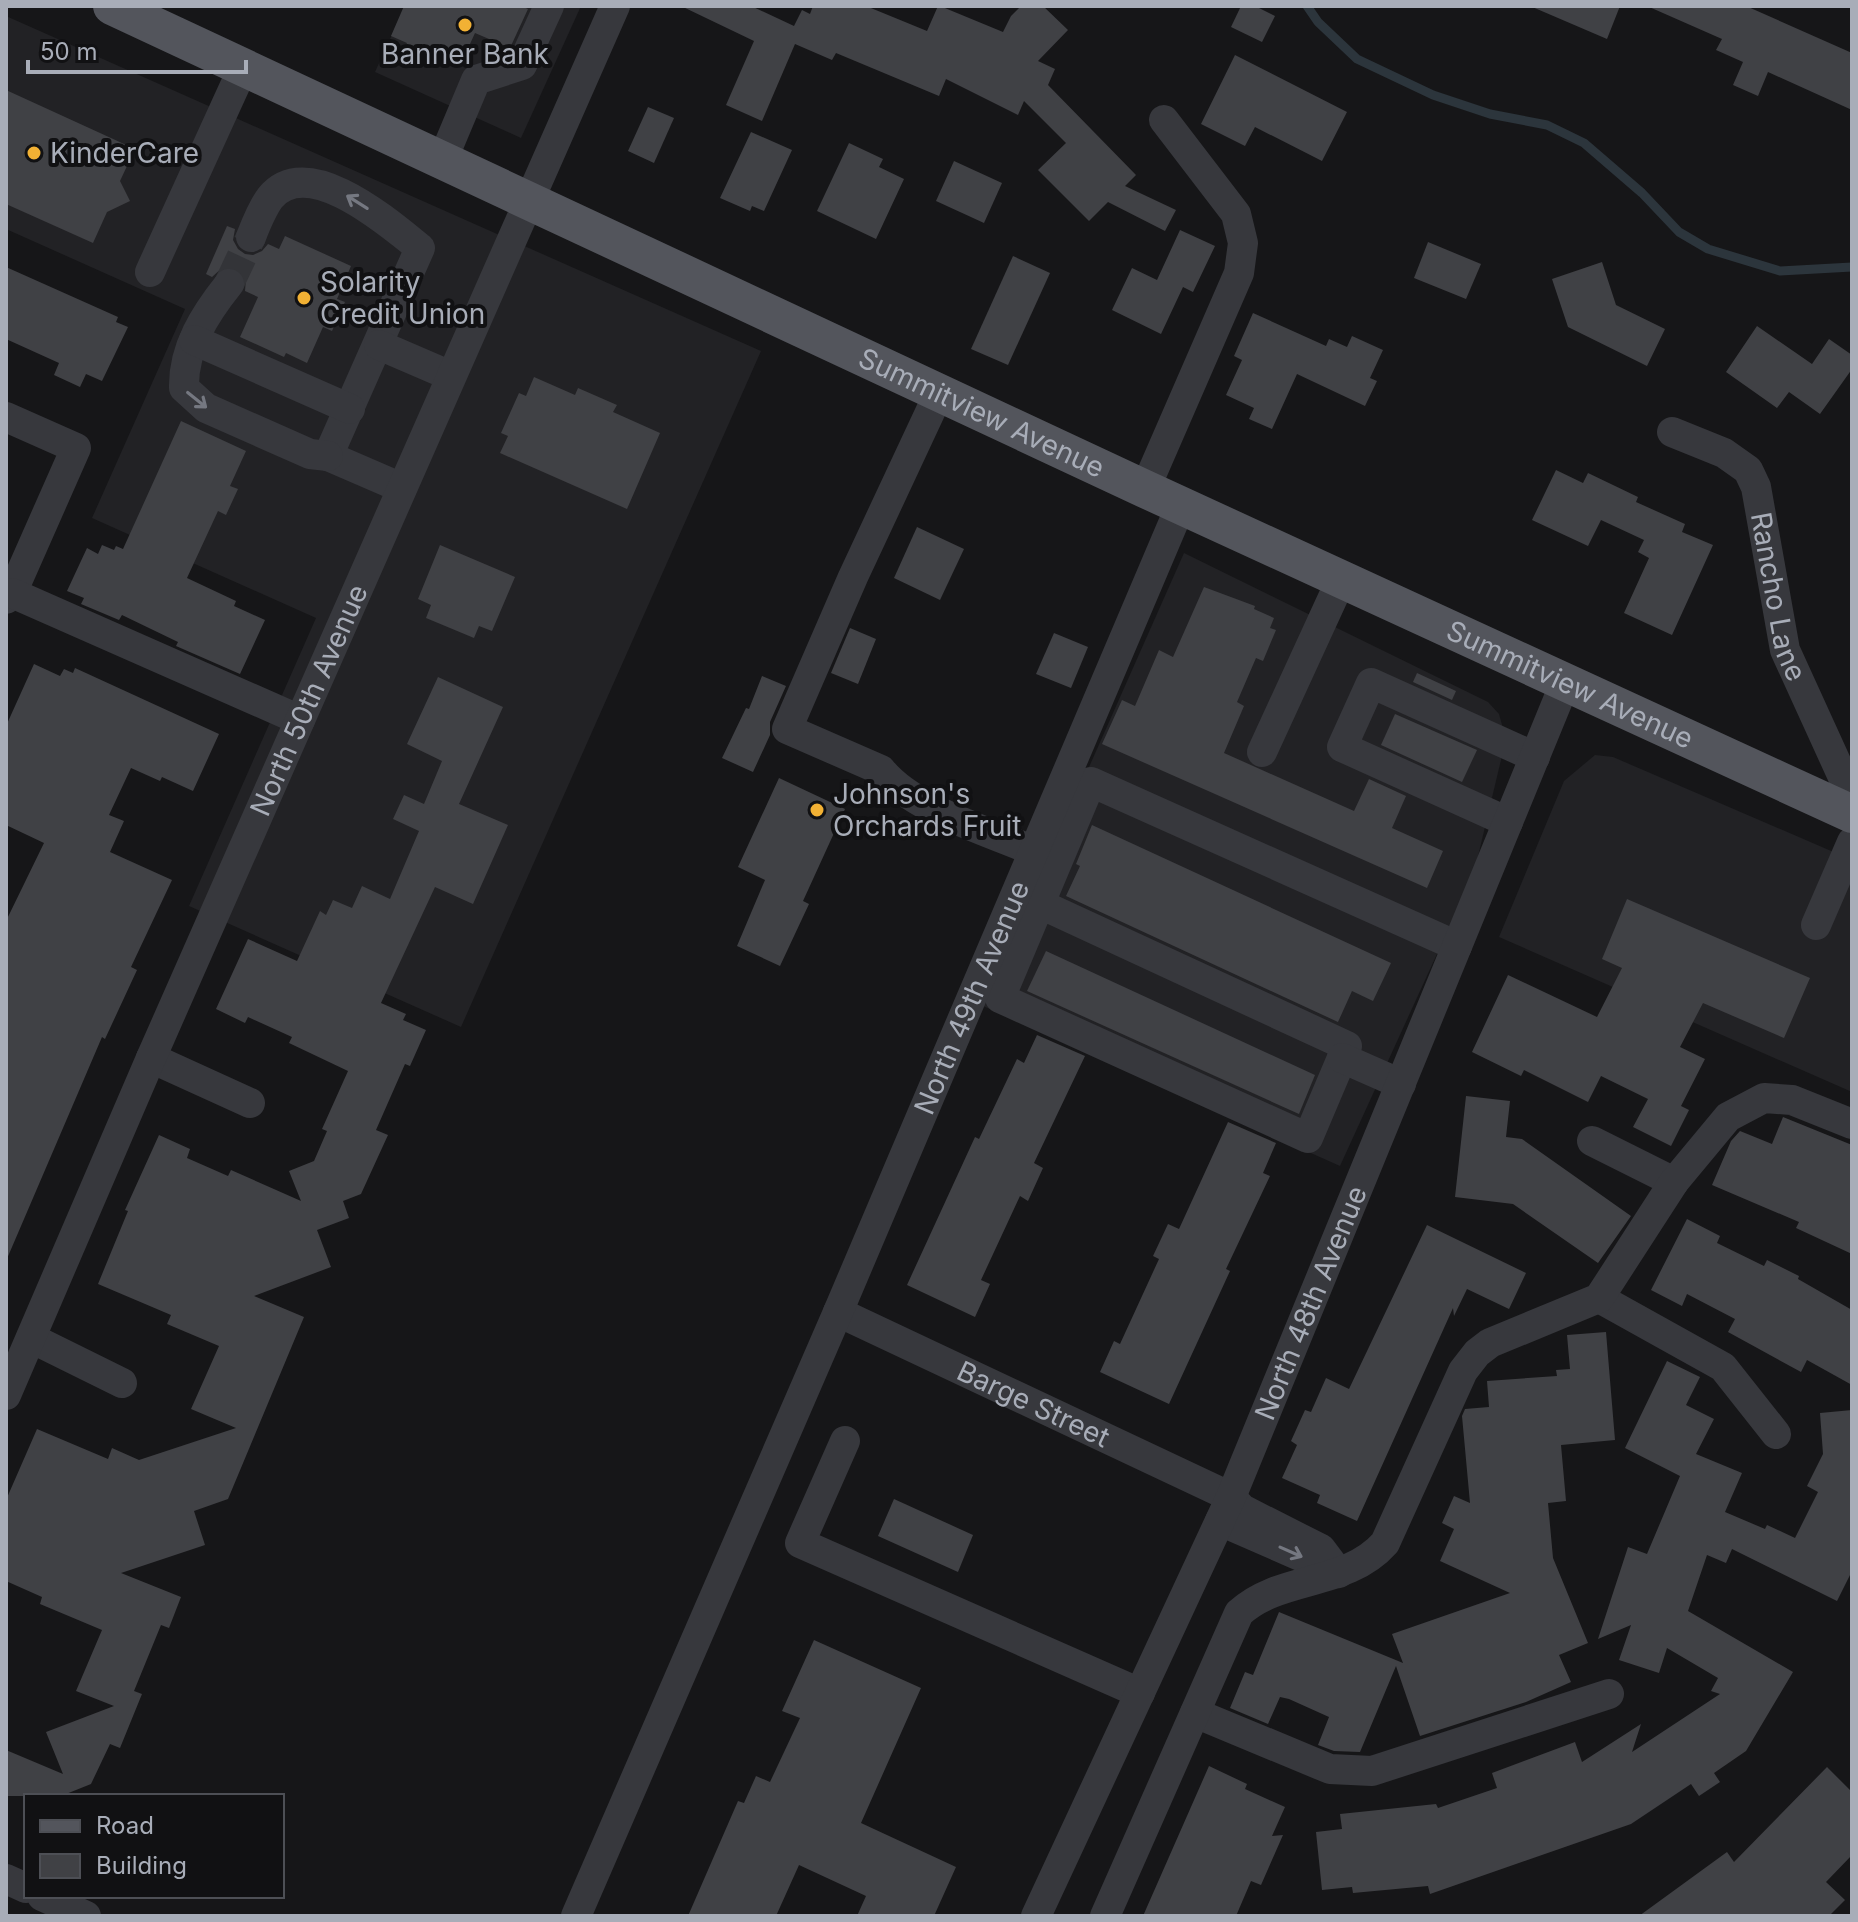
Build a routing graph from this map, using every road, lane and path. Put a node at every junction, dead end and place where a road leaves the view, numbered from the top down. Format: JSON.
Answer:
{"nodes":[{"id":1,"x":112,"y":6,"type":"edge"},
{"id":2,"x":549,"y":6,"type":"edge"},
{"id":3,"x":615,"y":6,"type":"edge"},
{"id":4,"x":154,"y":15,"type":"edge"},
{"id":5,"x":243,"y":68,"type":"junction"},
{"id":6,"x":1164,"y":120,"type":"dead end"},
{"id":7,"x":442,"y":161,"type":"junction"},
{"id":8,"x":528,"y":201,"type":"junction"},
{"id":9,"x":251,"y":237,"type":"tunnel mouth"},
{"id":10,"x":150,"y":272,"type":"dead end"},
{"id":11,"x":229,"y":284,"type":"tunnel mouth"},
{"id":12,"x":194,"y":340,"type":"junction"},
{"id":13,"x":379,"y":345,"type":"junction"},
{"id":14,"x":451,"y":376,"type":"junction"},
{"id":15,"x":939,"y":393,"type":"junction"},
{"id":16,"x":350,"y":409,"type":"junction"},
{"id":17,"x":6,"y":417,"type":"edge"},
{"id":18,"x":1672,"y":432,"type":"dead end"},
{"id":19,"x":328,"y":456,"type":"junction"},
{"id":20,"x":402,"y":488,"type":"junction"},
{"id":21,"x":1145,"y":489,"type":"junction"},
{"id":22,"x":1181,"y":505,"type":"junction"},
{"id":23,"x":1341,"y":580,"type":"junction"},
{"id":24,"x":9,"y":596,"type":"edge"},
{"id":25,"x":1565,"y":683,"type":"junction"},
{"id":26,"x":300,"y":720,"type":"junction"},
{"id":27,"x":1262,"y":752,"type":"dead end"},
{"id":28,"x":1535,"y":757,"type":"junction"},
{"id":29,"x":1852,"y":797,"type":"edge"},
{"id":30,"x":1852,"y":814,"type":"edge"},
{"id":31,"x":1508,"y":822,"type":"junction"},
{"id":32,"x":1852,"y":842,"type":"edge"},
{"id":33,"x":1034,"y":851,"type":"junction"},
{"id":34,"x":1040,"y":904,"type":"junction"},
{"id":35,"x":1816,"y":925,"type":"dead end"},
{"id":36,"x":1457,"y":946,"type":"junction"},
{"id":37,"x":151,"y":1058,"type":"junction"},
{"id":38,"x":1342,"y":1058,"type":"junction"},
{"id":39,"x":1401,"y":1084,"type":"junction"},
{"id":40,"x":250,"y":1103,"type":"dead end"},
{"id":41,"x":1852,"y":1124,"type":"edge"},
{"id":42,"x":1592,"y":1141,"type":"dead end"},
{"id":43,"x":1674,"y":1182,"type":"junction"},
{"id":44,"x":1599,"y":1298,"type":"junction"},
{"id":45,"x":838,"y":1312,"type":"junction"},
{"id":46,"x":31,"y":1338,"type":"junction"},
{"id":47,"x":122,"y":1383,"type":"dead end"},
{"id":48,"x":6,"y":1395,"type":"edge"},
{"id":49,"x":1776,"y":1434,"type":"dead end"},
{"id":50,"x":845,"y":1441,"type":"dead end"},
{"id":51,"x":1225,"y":1509,"type":"junction"},
{"id":52,"x":1339,"y":1573,"type":"junction"},
{"id":53,"x":1140,"y":1693,"type":"junction"},
{"id":54,"x":1609,"y":1694,"type":"dead end"},
{"id":55,"x":1195,"y":1713,"type":"junction"},
{"id":56,"x":46,"y":1898,"type":"edge"},
{"id":57,"x":86,"y":1916,"type":"edge"},
{"id":58,"x":576,"y":1916,"type":"edge"},
{"id":59,"x":1036,"y":1916,"type":"edge"},
{"id":60,"x":1105,"y":1916,"type":"edge"}],
"edges":[{"from":1,"to":4,"type":"main road","name":"Summitview Avenue"},
{"from":2,"to":7,"type":"street"},
{"from":3,"to":8,"type":"street","name":"North 50th Avenue"},
{"from":4,"to":5,"type":"main road","name":"Summitview Avenue"},
{"from":5,"to":7,"type":"main road","name":"Summitview Avenue"},
{"from":5,"to":10,"type":"street"},
{"from":6,"to":21,"type":"street"},
{"from":7,"to":8,"type":"main road","name":"Summitview Avenue"},
{"from":8,"to":14,"type":"street","name":"North 50th Avenue"},
{"from":8,"to":15,"type":"main road","name":"Summitview Avenue"},
{"from":13,"to":9,"type":"street","one_way":true},
{"from":11,"to":12,"type":"street"},
{"from":12,"to":16,"type":"street"},
{"from":12,"to":19,"type":"street","one_way":true},
{"from":13,"to":14,"type":"street"},
{"from":13,"to":16,"type":"street"},
{"from":14,"to":20,"type":"street","name":"North 50th Avenue"},
{"from":15,"to":21,"type":"main road","name":"Summitview Avenue"},
{"from":15,"to":33,"type":"street"},
{"from":16,"to":19,"type":"street"},
{"from":17,"to":24,"type":"street"},
{"from":18,"to":29,"type":"street","name":"Rancho Lane"},
{"from":19,"to":20,"type":"street"},
{"from":20,"to":26,"type":"street","name":"North 50th Avenue"},
{"from":21,"to":22,"type":"main road","name":"Summitview Avenue"},
{"from":22,"to":23,"type":"main road","name":"Summitview Avenue"},
{"from":22,"to":33,"type":"street","name":"North 49th Avenue"},
{"from":23,"to":25,"type":"main road","name":"Summitview Avenue"},
{"from":23,"to":27,"type":"street"},
{"from":24,"to":26,"type":"street"},
{"from":25,"to":28,"type":"street","name":"North 48th Avenue"},
{"from":25,"to":30,"type":"main road","name":"Summitview Avenue"},
{"from":26,"to":37,"type":"street","name":"North 50th Avenue"},
{"from":28,"to":31,"type":"street","name":"North 48th Avenue"},
{"from":28,"to":31,"type":"street"},
{"from":31,"to":36,"type":"street","name":"North 48th Avenue"},
{"from":32,"to":35,"type":"street"},
{"from":33,"to":45,"type":"street","name":"North 49th Avenue"},
{"from":34,"to":36,"type":"street"},
{"from":34,"to":38,"type":"street"},
{"from":34,"to":38,"type":"street"},
{"from":36,"to":39,"type":"street","name":"North 48th Avenue"},
{"from":37,"to":40,"type":"street"},
{"from":37,"to":46,"type":"street","name":"North 50th Avenue"},
{"from":38,"to":39,"type":"street"},
{"from":39,"to":51,"type":"street","name":"North 48th Avenue"},
{"from":41,"to":43,"type":"street"},
{"from":42,"to":43,"type":"street"},
{"from":43,"to":44,"type":"street"},
{"from":44,"to":49,"type":"street"},
{"from":44,"to":52,"type":"street"},
{"from":45,"to":51,"type":"street","name":"Barge Street"},
{"from":45,"to":58,"type":"street","name":"North 49th Avenue"},
{"from":46,"to":47,"type":"street"},
{"from":46,"to":48,"type":"street","name":"North 50th Avenue"},
{"from":50,"to":53,"type":"street"},
{"from":51,"to":52,"type":"street","name":"Barge Street"},
{"from":51,"to":53,"type":"street","name":"North 48th Avenue"},
{"from":52,"to":55,"type":"street"},
{"from":53,"to":59,"type":"street","name":"North 48th Avenue"},
{"from":54,"to":55,"type":"street"},
{"from":55,"to":60,"type":"street"},
{"from":56,"to":57,"type":"street"}]}
